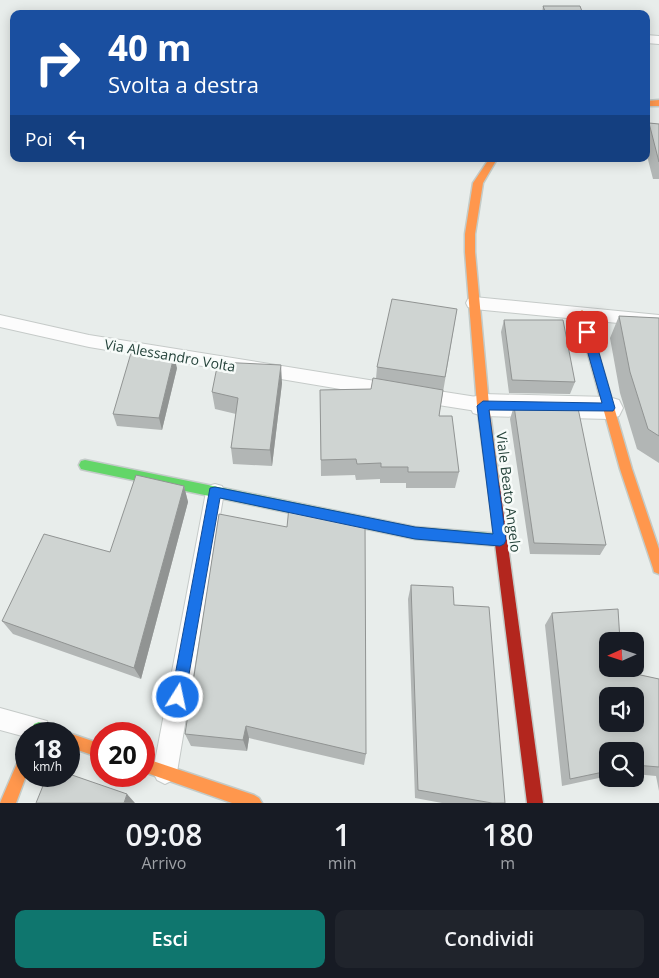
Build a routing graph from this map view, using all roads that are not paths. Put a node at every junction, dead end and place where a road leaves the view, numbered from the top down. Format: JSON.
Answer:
{"nodes":[{"id":1,"x":491,"y":162,"type":"edge"},
{"id":2,"x":474,"y":303,"type":"junction"},
{"id":3,"x":582,"y":314,"type":"junction"},
{"id":4,"x":0,"y":321,"type":"edge"},
{"id":5,"x":659,"y":321,"type":"edge"},
{"id":6,"x":483,"y":406,"type":"junction"},
{"id":7,"x":609,"y":408,"type":"junction"},
{"id":8,"x":85,"y":465,"type":"dead end"},
{"id":9,"x":215,"y":492,"type":"junction"},
{"id":10,"x":500,"y":540,"type":"junction"},
{"id":11,"x":659,"y":568,"type":"edge"},
{"id":12,"x":0,"y":719,"type":"edge"},
{"id":13,"x":15,"y":724,"type":"edge"},
{"id":14,"x":155,"y":769,"type":"edge"},
{"id":15,"x":165,"y":772,"type":"junction"},
{"id":16,"x":15,"y":786,"type":"edge"},
{"id":17,"x":8,"y":803,"type":"edge"},
{"id":18,"x":254,"y":803,"type":"edge"},
{"id":19,"x":535,"y":803,"type":"edge"}],
"edges":[{"from":1,"to":2,"type":"street","name":"Viale Beato Angelo"},
{"from":2,"to":3,"type":"lane"},
{"from":2,"to":6,"type":"street","name":"Viale Beato Angelo"},
{"from":3,"to":5,"type":"lane"},
{"from":3,"to":7,"type":"street"},
{"from":4,"to":6,"type":"lane","name":"Via Alessandro Volta"},
{"from":6,"to":7,"type":"street","name":"Via Alessandro Volta"},
{"from":6,"to":10,"type":"street","name":"Viale Beato Angelo"},
{"from":7,"to":11,"type":"street"},
{"from":8,"to":9,"type":"street"},
{"from":9,"to":10,"type":"street"},
{"from":9,"to":15,"type":"lane"},
{"from":10,"to":19,"type":"street","name":"Viale Beato Angelo"},
{"from":12,"to":13,"type":"lane"},
{"from":14,"to":15,"type":"street"},
{"from":15,"to":18,"type":"street"},
{"from":16,"to":17,"type":"street"}]}
